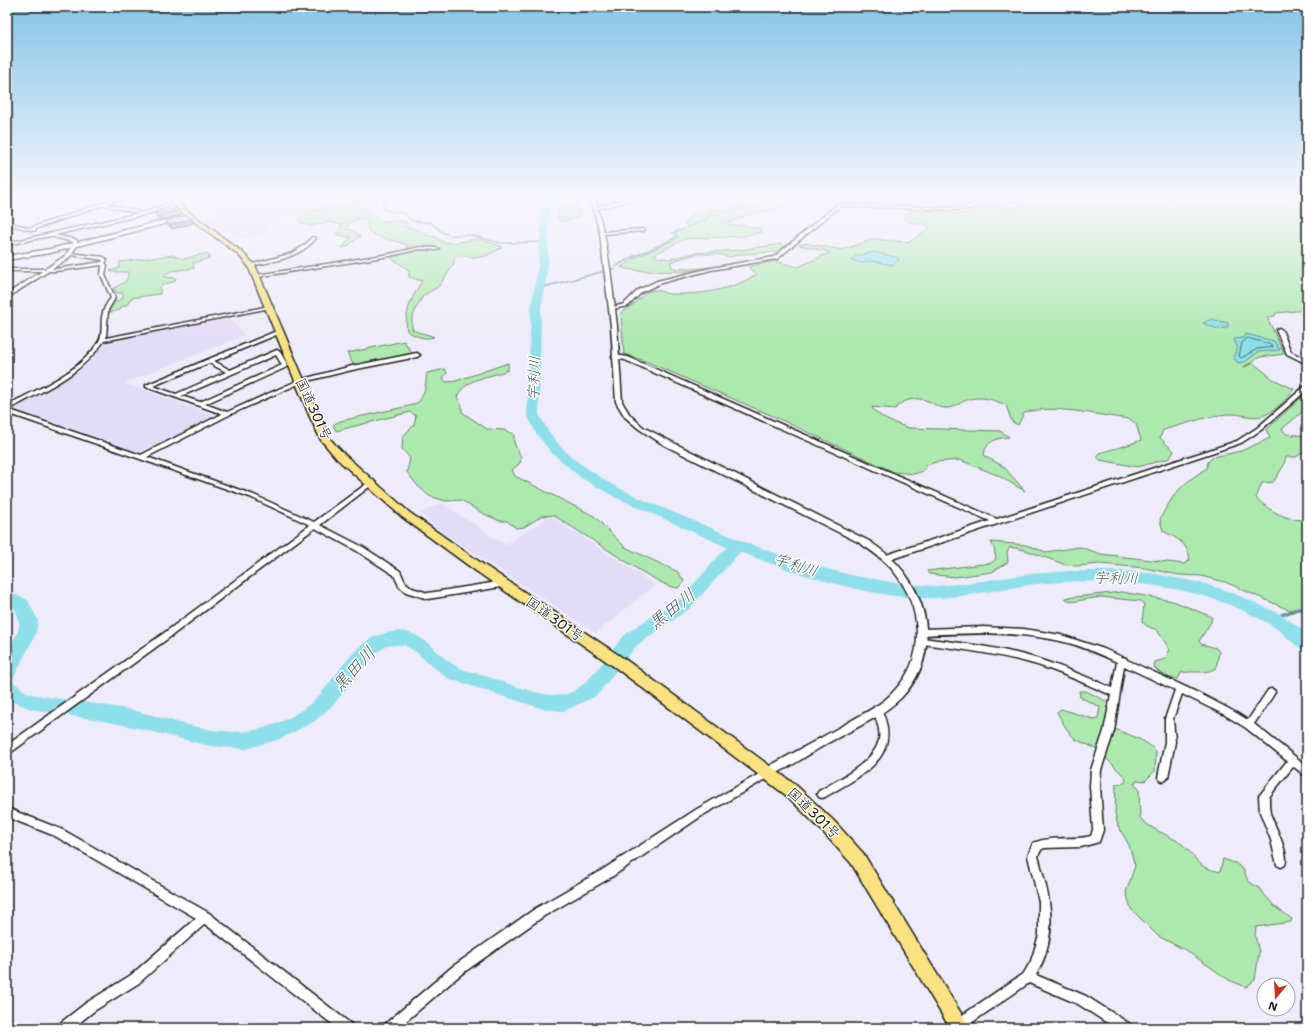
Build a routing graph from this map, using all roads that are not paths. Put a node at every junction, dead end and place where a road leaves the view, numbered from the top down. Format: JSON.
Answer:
{"nodes":[{"id":1,"x":70,"y":245,"type":"edge"},
{"id":2,"x":75,"y":245,"type":"edge"},
{"id":3,"x":230,"y":245,"type":"edge"},
{"id":4,"x":308,"y":245,"type":"edge"},
{"id":5,"x":604,"y":245,"type":"edge"},
{"id":6,"x":790,"y":245,"type":"edge"},
{"id":7,"x":437,"y":249,"type":"dead end"},
{"id":8,"x":71,"y":254,"type":"junction"},
{"id":9,"x":7,"y":258,"type":"edge"},
{"id":10,"x":103,"y":263,"type":"junction"},
{"id":11,"x":251,"y":265,"type":"junction"},
{"id":12,"x":7,"y":270,"type":"edge"},
{"id":13,"x":46,"y":270,"type":"junction"},
{"id":14,"x":257,"y":276,"type":"junction"},
{"id":15,"x":7,"y":296,"type":"edge"},
{"id":16,"x":270,"y":308,"type":"junction"},
{"id":17,"x":612,"y":308,"type":"junction"},
{"id":18,"x":1279,"y":330,"type":"dead end"},
{"id":19,"x":279,"y":332,"type":"junction"},
{"id":20,"x":103,"y":340,"type":"junction"},
{"id":21,"x":417,"y":355,"type":"dead end"},
{"id":22,"x":615,"y":357,"type":"junction"},
{"id":23,"x":210,"y":361,"type":"junction"},
{"id":24,"x":1307,"y":362,"type":"edge"},
{"id":25,"x":229,"y":372,"type":"junction"},
{"id":26,"x":301,"y":381,"type":"junction"},
{"id":27,"x":1307,"y":388,"type":"edge"},
{"id":28,"x":176,"y":396,"type":"junction"},
{"id":29,"x":201,"y":404,"type":"junction"},
{"id":30,"x":7,"y":407,"type":"edge"},
{"id":31,"x":7,"y":412,"type":"edge"},
{"id":32,"x":227,"y":414,"type":"junction"},
{"id":33,"x":140,"y":458,"type":"junction"},
{"id":34,"x":371,"y":483,"type":"junction"},
{"id":35,"x":998,"y":522,"type":"junction"},
{"id":36,"x":315,"y":525,"type":"junction"},
{"id":37,"x":886,"y":558,"type":"junction"},
{"id":38,"x":504,"y":584,"type":"junction"},
{"id":39,"x":923,"y":636,"type":"junction"},
{"id":40,"x":1123,"y":660,"type":"junction"},
{"id":41,"x":1180,"y":688,"type":"junction"},
{"id":42,"x":1271,"y":692,"type":"dead end"},
{"id":43,"x":1115,"y":694,"type":"junction"},
{"id":44,"x":877,"y":710,"type":"junction"},
{"id":45,"x":1249,"y":725,"type":"junction"},
{"id":46,"x":7,"y":750,"type":"edge"},
{"id":47,"x":1294,"y":762,"type":"junction"},
{"id":48,"x":768,"y":772,"type":"junction"},
{"id":49,"x":1307,"y":772,"type":"edge"},
{"id":50,"x":1163,"y":777,"type":"dead end"},
{"id":51,"x":822,"y":794,"type":"dead end"},
{"id":52,"x":7,"y":812,"type":"edge"},
{"id":53,"x":1281,"y":862,"type":"dead end"},
{"id":54,"x":205,"y":917,"type":"junction"},
{"id":55,"x":1028,"y":976,"type":"junction"},
{"id":56,"x":960,"y":1026,"type":"edge"},
{"id":57,"x":63,"y":1028,"type":"edge"},
{"id":58,"x":347,"y":1028,"type":"edge"},
{"id":59,"x":389,"y":1028,"type":"edge"},
{"id":60,"x":1126,"y":1028,"type":"edge"}],
"edges":[{"from":1,"to":9,"type":"main road"},
{"from":2,"to":8,"type":"street"},
{"from":3,"to":11,"type":"highway","name":"国道301号"},
{"from":4,"to":11,"type":"street"},
{"from":5,"to":17,"type":"street"},
{"from":6,"to":17,"type":"street"},
{"from":7,"to":14,"type":"street"},
{"from":8,"to":10,"type":"street"},
{"from":8,"to":13,"type":"street"},
{"from":10,"to":13,"type":"street"},
{"from":10,"to":20,"type":"street"},
{"from":11,"to":14,"type":"highway","name":"国道301号"},
{"from":12,"to":13,"type":"street"},
{"from":13,"to":15,"type":"street"},
{"from":14,"to":16,"type":"highway","name":"国道301号"},
{"from":16,"to":19,"type":"highway","name":"国道301号"},
{"from":16,"to":20,"type":"street"},
{"from":17,"to":22,"type":"street"},
{"from":18,"to":24,"type":"street"},
{"from":19,"to":23,"type":"street"},
{"from":19,"to":26,"type":"highway","name":"国道301号"},
{"from":20,"to":30,"type":"street"},
{"from":21,"to":26,"type":"street"},
{"from":22,"to":35,"type":"street"},
{"from":22,"to":37,"type":"street"},
{"from":23,"to":25,"type":"street"},
{"from":23,"to":28,"type":"street"},
{"from":25,"to":28,"type":"street"},
{"from":25,"to":29,"type":"street"},
{"from":26,"to":32,"type":"street"},
{"from":26,"to":34,"type":"highway","name":"国道301号"},
{"from":27,"to":35,"type":"street"},
{"from":28,"to":29,"type":"street"},
{"from":29,"to":32,"type":"street"},
{"from":31,"to":33,"type":"street"},
{"from":32,"to":33,"type":"street"},
{"from":33,"to":36,"type":"street"},
{"from":34,"to":36,"type":"street"},
{"from":34,"to":38,"type":"highway","name":"国道301号"},
{"from":35,"to":37,"type":"street"},
{"from":36,"to":38,"type":"street"},
{"from":36,"to":46,"type":"street"},
{"from":37,"to":39,"type":"street"},
{"from":38,"to":48,"type":"highway","name":"国道301号"},
{"from":39,"to":40,"type":"street"},
{"from":39,"to":43,"type":"street"},
{"from":39,"to":44,"type":"street"},
{"from":40,"to":41,"type":"street"},
{"from":40,"to":43,"type":"street"},
{"from":41,"to":45,"type":"street"},
{"from":41,"to":50,"type":"street"},
{"from":42,"to":45,"type":"street"},
{"from":43,"to":55,"type":"street"},
{"from":44,"to":48,"type":"street"},
{"from":44,"to":51,"type":"street"},
{"from":45,"to":47,"type":"street"},
{"from":47,"to":49,"type":"street"},
{"from":47,"to":53,"type":"street"},
{"from":48,"to":56,"type":"highway","name":"国道301号"},
{"from":48,"to":59,"type":"street"},
{"from":52,"to":54,"type":"street"},
{"from":54,"to":57,"type":"street"},
{"from":54,"to":58,"type":"street"},
{"from":55,"to":56,"type":"street"},
{"from":55,"to":60,"type":"street"}]}
